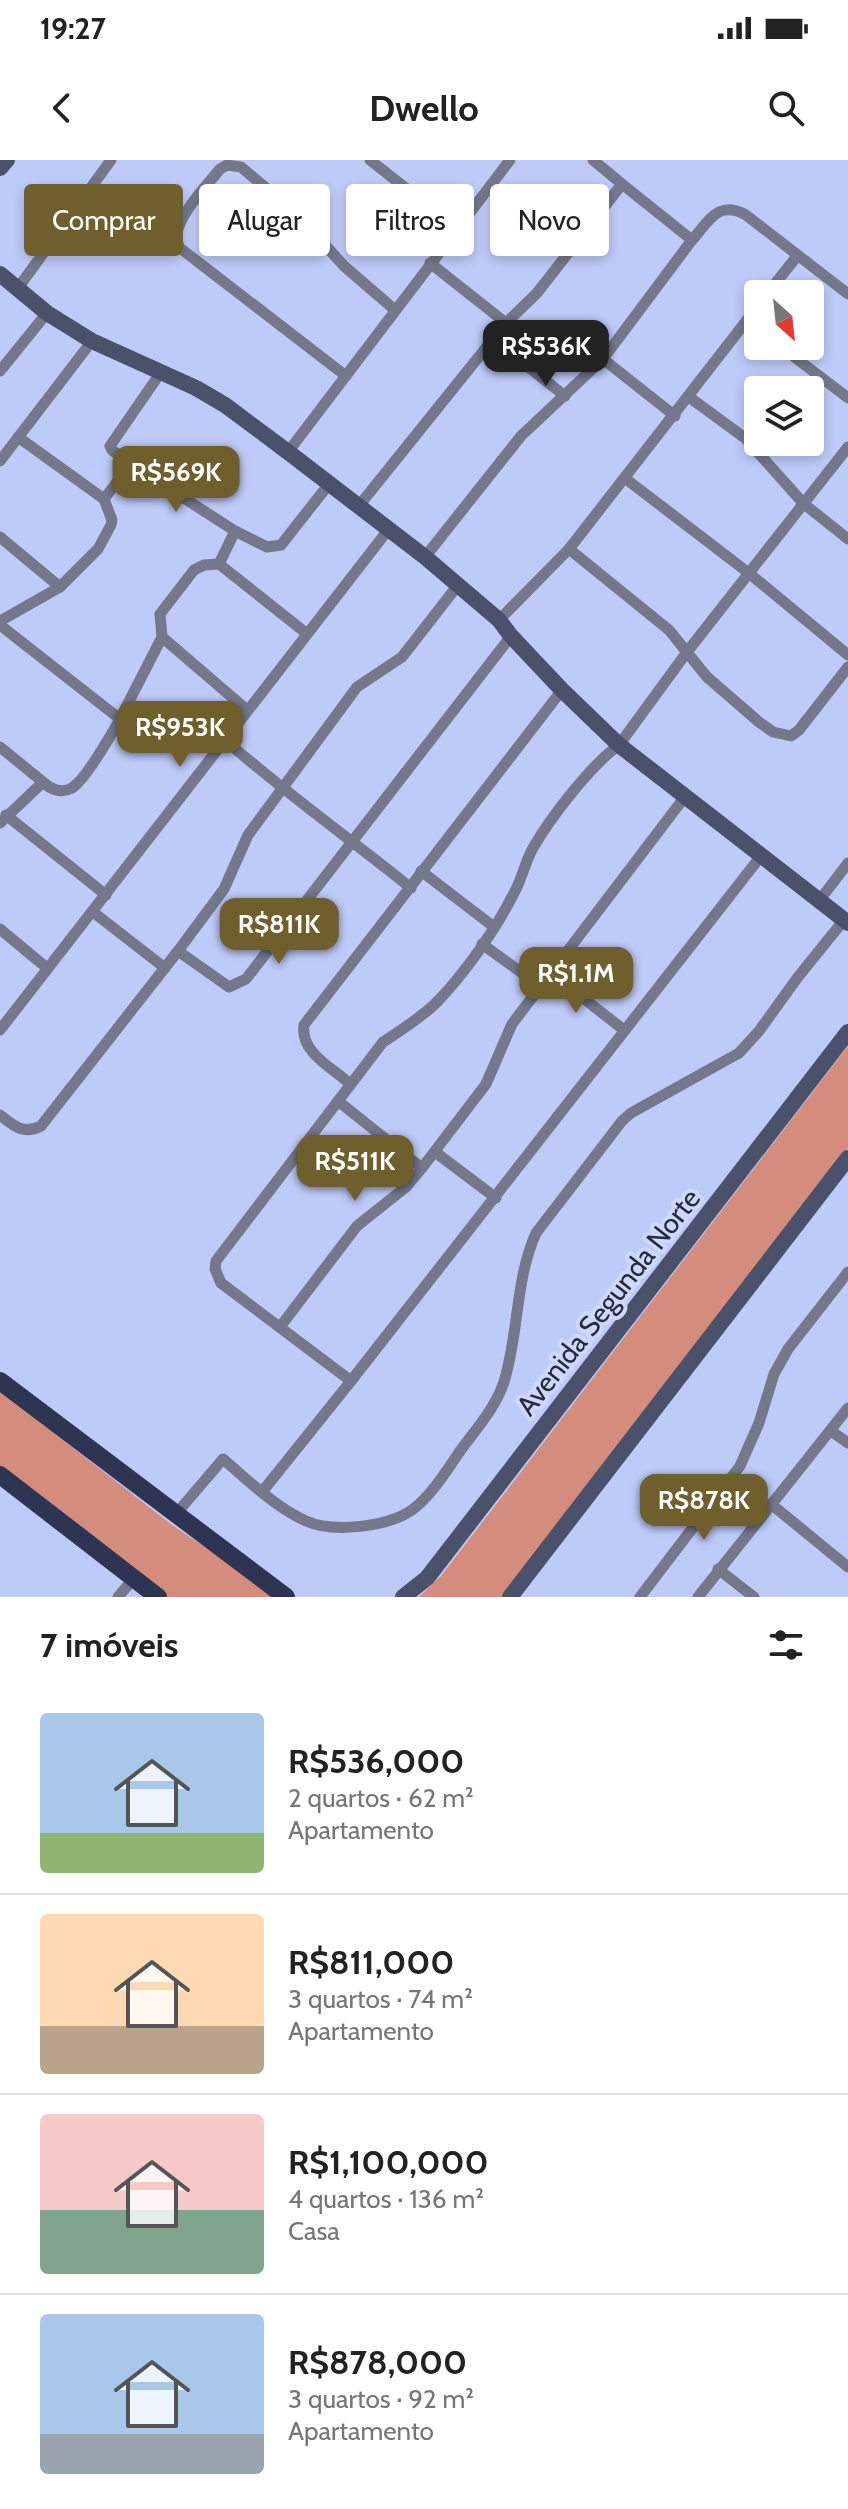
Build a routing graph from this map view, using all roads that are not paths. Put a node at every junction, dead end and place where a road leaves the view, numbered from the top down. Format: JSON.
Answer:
{"nodes":[{"id":1,"x":111,"y":160,"type":"edge"},
{"id":2,"x":370,"y":160,"type":"edge"},
{"id":3,"x":510,"y":160,"type":"edge"},
{"id":4,"x":593,"y":160,"type":"edge"},
{"id":5,"x":400,"y":184,"type":"edge"},
{"id":6,"x":622,"y":184,"type":"junction"},
{"id":7,"x":474,"y":205,"type":"edge"},
{"id":8,"x":692,"y":240,"type":"junction"},
{"id":9,"x":435,"y":256,"type":"edge"},
{"id":10,"x":797,"y":256,"type":"junction"},
{"id":11,"x":430,"y":263,"type":"junction"},
{"id":12,"x":0,"y":274,"type":"edge"},
{"id":13,"x":778,"y":280,"type":"edge"},
{"id":14,"x":18,"y":288,"type":"junction"},
{"id":15,"x":848,"y":294,"type":"edge"},
{"id":16,"x":395,"y":310,"type":"junction"},
{"id":17,"x":47,"y":313,"type":"junction"},
{"id":18,"x":506,"y":323,"type":"junction"},
{"id":19,"x":744,"y":324,"type":"edge"},
{"id":20,"x":493,"y":339,"type":"junction"},
{"id":21,"x":92,"y":341,"type":"junction"},
{"id":22,"x":603,"y":359,"type":"junction"},
{"id":23,"x":798,"y":360,"type":"edge"},
{"id":24,"x":0,"y":371,"type":"edge"},
{"id":25,"x":161,"y":372,"type":"junction"},
{"id":26,"x":346,"y":376,"type":"junction"},
{"id":27,"x":565,"y":396,"type":"junction"},
{"id":28,"x":689,"y":397,"type":"junction"},
{"id":29,"x":848,"y":398,"type":"edge"},
{"id":30,"x":675,"y":416,"type":"junction"},
{"id":31,"x":18,"y":437,"type":"junction"},
{"id":32,"x":848,"y":447,"type":"edge"},
{"id":33,"x":288,"y":452,"type":"junction"},
{"id":34,"x":0,"y":461,"type":"edge"},
{"id":35,"x":131,"y":464,"type":"junction"},
{"id":36,"x":626,"y":479,"type":"junction"},
{"id":37,"x":329,"y":484,"type":"junction"},
{"id":38,"x":104,"y":499,"type":"junction"},
{"id":39,"x":804,"y":504,"type":"junction"},
{"id":40,"x":358,"y":507,"type":"junction"},
{"id":41,"x":388,"y":530,"type":"junction"},
{"id":42,"x":235,"y":531,"type":"junction"},
{"id":43,"x":0,"y":537,"type":"edge"},
{"id":44,"x":848,"y":539,"type":"edge"},
{"id":45,"x":569,"y":549,"type":"junction"},
{"id":46,"x":425,"y":557,"type":"junction"},
{"id":47,"x":219,"y":564,"type":"junction"},
{"id":48,"x":750,"y":574,"type":"junction"},
{"id":49,"x":458,"y":585,"type":"junction"},
{"id":50,"x":60,"y":587,"type":"junction"},
{"id":51,"x":499,"y":620,"type":"junction"},
{"id":52,"x":0,"y":623,"type":"edge"},
{"id":53,"x":306,"y":633,"type":"junction"},
{"id":54,"x":511,"y":636,"type":"junction"},
{"id":55,"x":162,"y":637,"type":"junction"},
{"id":56,"x":687,"y":652,"type":"junction"},
{"id":57,"x":848,"y":655,"type":"edge"},
{"id":58,"x":848,"y":667,"type":"edge"},
{"id":59,"x":562,"y":690,"type":"junction"},
{"id":60,"x":247,"y":710,"type":"junction"},
{"id":61,"x":120,"y":719,"type":"junction"},
{"id":62,"x":224,"y":739,"type":"junction"},
{"id":63,"x":619,"y":745,"type":"junction"},
{"id":64,"x":0,"y":747,"type":"edge"},
{"id":65,"x":43,"y":782,"type":"junction"},
{"id":66,"x":281,"y":788,"type":"junction"},
{"id":67,"x":684,"y":798,"type":"junction"},
{"id":68,"x":3,"y":819,"type":"edge"},
{"id":69,"x":353,"y":841,"type":"junction"},
{"id":70,"x":761,"y":856,"type":"junction"},
{"id":71,"x":848,"y":863,"type":"edge"},
{"id":72,"x":421,"y":871,"type":"junction"},
{"id":73,"x":411,"y":888,"type":"junction"},
{"id":74,"x":106,"y":895,"type":"junction"},
{"id":75,"x":819,"y":901,"type":"junction"},
{"id":76,"x":93,"y":912,"type":"junction"},
{"id":77,"x":846,"y":922,"type":"edge"},
{"id":78,"x":494,"y":927,"type":"junction"},
{"id":79,"x":0,"y":929,"type":"edge"},
{"id":80,"x":482,"y":944,"type":"junction"},
{"id":81,"x":178,"y":951,"type":"junction"},
{"id":82,"x":47,"y":968,"type":"junction"},
{"id":83,"x":165,"y":968,"type":"junction"},
{"id":84,"x":551,"y":973,"type":"junction"},
{"id":85,"x":540,"y":986,"type":"junction"},
{"id":86,"x":0,"y":1030,"type":"edge"},
{"id":87,"x":624,"y":1030,"type":"junction"},
{"id":88,"x":848,"y":1032,"type":"edge"},
{"id":89,"x":349,"y":1083,"type":"junction"},
{"id":90,"x":338,"y":1101,"type":"junction"},
{"id":91,"x":0,"y":1115,"type":"edge"},
{"id":92,"x":435,"y":1152,"type":"junction"},
{"id":93,"x":848,"y":1158,"type":"edge"},
{"id":94,"x":422,"y":1168,"type":"junction"},
{"id":95,"x":496,"y":1198,"type":"junction"},
{"id":96,"x":848,"y":1272,"type":"edge"},
{"id":97,"x":280,"y":1327,"type":"junction"},
{"id":98,"x":0,"y":1381,"type":"edge"},
{"id":99,"x":351,"y":1381,"type":"junction"},
{"id":100,"x":848,"y":1408,"type":"edge"},
{"id":101,"x":831,"y":1431,"type":"junction"},
{"id":102,"x":848,"y":1443,"type":"edge"},
{"id":103,"x":0,"y":1475,"type":"edge"},
{"id":104,"x":262,"y":1492,"type":"junction"},
{"id":105,"x":771,"y":1504,"type":"junction"},
{"id":106,"x":176,"y":1514,"type":"junction"},
{"id":107,"x":848,"y":1567,"type":"edge"},
{"id":108,"x":718,"y":1569,"type":"junction"},
{"id":109,"x":134,"y":1578,"type":"junction"},
{"id":110,"x":118,"y":1597,"type":"edge"},
{"id":111,"x":158,"y":1597,"type":"edge"},
{"id":112,"x":286,"y":1597,"type":"edge"},
{"id":113,"x":403,"y":1597,"type":"edge"},
{"id":114,"x":510,"y":1597,"type":"edge"},
{"id":115,"x":640,"y":1597,"type":"edge"},
{"id":116,"x":698,"y":1597,"type":"edge"},
{"id":117,"x":754,"y":1597,"type":"edge"}],
"edges":[{"from":1,"to":14,"type":"street"},
{"from":2,"to":5,"type":"street"},
{"from":3,"to":7,"type":"street"},
{"from":4,"to":6,"type":"street"},
{"from":6,"to":8,"type":"street"},
{"from":6,"to":18,"type":"street"},
{"from":8,"to":10,"type":"street"},
{"from":8,"to":22,"type":"street"},
{"from":9,"to":11,"type":"street"},
{"from":10,"to":13,"type":"street"},
{"from":10,"to":15,"type":"street"},
{"from":11,"to":16,"type":"street"},
{"from":11,"to":18,"type":"street"},
{"from":12,"to":14,"type":"main road"},
{"from":14,"to":17,"type":"main road"},
{"from":16,"to":26,"type":"street"},
{"from":16,"to":26,"type":"street"},
{"from":17,"to":21,"type":"main road"},
{"from":17,"to":24,"type":"street"},
{"from":18,"to":20,"type":"street"},
{"from":19,"to":28,"type":"street"},
{"from":20,"to":27,"type":"street"},
{"from":20,"to":40,"type":"street"},
{"from":21,"to":25,"type":"main road"},
{"from":21,"to":31,"type":"street"},
{"from":22,"to":27,"type":"street"},
{"from":22,"to":30,"type":"street"},
{"from":23,"to":29,"type":"street"},
{"from":25,"to":33,"type":"main road"},
{"from":25,"to":35,"type":"street"},
{"from":26,"to":33,"type":"street"},
{"from":27,"to":46,"type":"street"},
{"from":28,"to":30,"type":"street"},
{"from":28,"to":39,"type":"street"},
{"from":30,"to":36,"type":"street"},
{"from":31,"to":34,"type":"street"},
{"from":31,"to":38,"type":"street"},
{"from":32,"to":39,"type":"street"},
{"from":33,"to":37,"type":"main road"},
{"from":35,"to":38,"type":"street"},
{"from":35,"to":42,"type":"street"},
{"from":36,"to":45,"type":"street"},
{"from":36,"to":48,"type":"street"},
{"from":37,"to":40,"type":"main road"},
{"from":37,"to":42,"type":"street"},
{"from":38,"to":50,"type":"street"},
{"from":39,"to":44,"type":"street"},
{"from":39,"to":48,"type":"street"},
{"from":40,"to":41,"type":"main road"},
{"from":41,"to":46,"type":"main road"},
{"from":41,"to":53,"type":"street"},
{"from":42,"to":47,"type":"street"},
{"from":43,"to":50,"type":"street"},
{"from":45,"to":51,"type":"street"},
{"from":45,"to":56,"type":"street"},
{"from":46,"to":49,"type":"main road"},
{"from":47,"to":53,"type":"street"},
{"from":47,"to":55,"type":"street"},
{"from":48,"to":56,"type":"street"},
{"from":48,"to":57,"type":"street"},
{"from":49,"to":51,"type":"main road"},
{"from":49,"to":66,"type":"street"},
{"from":50,"to":52,"type":"street"},
{"from":51,"to":54,"type":"main road"},
{"from":52,"to":61,"type":"street"},
{"from":53,"to":60,"type":"street"},
{"from":54,"to":59,"type":"main road"},
{"from":54,"to":69,"type":"street"},
{"from":55,"to":60,"type":"street"},
{"from":55,"to":61,"type":"street"},
{"from":56,"to":58,"type":"street"},
{"from":56,"to":63,"type":"street"},
{"from":59,"to":63,"type":"main road"},
{"from":59,"to":72,"type":"street"},
{"from":60,"to":62,"type":"street"},
{"from":61,"to":65,"type":"street"},
{"from":62,"to":66,"type":"street"},
{"from":62,"to":74,"type":"street"},
{"from":63,"to":67,"type":"main road"},
{"from":63,"to":78,"type":"street"},
{"from":64,"to":65,"type":"street"},
{"from":65,"to":68,"type":"street"},
{"from":66,"to":69,"type":"street"},
{"from":66,"to":81,"type":"street"},
{"from":67,"to":70,"type":"main road"},
{"from":67,"to":84,"type":"street"},
{"from":68,"to":74,"type":"street"},
{"from":69,"to":73,"type":"street"},
{"from":69,"to":81,"type":"street"},
{"from":70,"to":75,"type":"main road"},
{"from":70,"to":87,"type":"street"},
{"from":71,"to":75,"type":"street"},
{"from":72,"to":73,"type":"street"},
{"from":72,"to":78,"type":"street"},
{"from":73,"to":89,"type":"street"},
{"from":74,"to":76,"type":"street"},
{"from":75,"to":77,"type":"main road"},
{"from":76,"to":82,"type":"street"},
{"from":76,"to":83,"type":"street"},
{"from":77,"to":104,"type":"street"},
{"from":78,"to":80,"type":"street"},
{"from":79,"to":82,"type":"street"},
{"from":80,"to":85,"type":"street"},
{"from":80,"to":89,"type":"street"},
{"from":81,"to":83,"type":"street"},
{"from":82,"to":86,"type":"street"},
{"from":83,"to":91,"type":"street"},
{"from":84,"to":85,"type":"street"},
{"from":84,"to":87,"type":"street"},
{"from":85,"to":92,"type":"street"},
{"from":87,"to":95,"type":"street"},
{"from":88,"to":113,"type":"main road","name":"Avenida Segunda Norte"},
{"from":89,"to":90,"type":"street"},
{"from":90,"to":94,"type":"street"},
{"from":90,"to":97,"type":"street"},
{"from":92,"to":94,"type":"street"},
{"from":92,"to":95,"type":"street"},
{"from":93,"to":114,"type":"main road"},
{"from":94,"to":97,"type":"street"},
{"from":95,"to":99,"type":"street"},
{"from":96,"to":115,"type":"street"},
{"from":97,"to":99,"type":"street"},
{"from":98,"to":106,"type":"main road"},
{"from":99,"to":104,"type":"street"},
{"from":100,"to":101,"type":"street"},
{"from":101,"to":102,"type":"street"},
{"from":101,"to":105,"type":"street"},
{"from":103,"to":109,"type":"main road"},
{"from":104,"to":106,"type":"street"},
{"from":105,"to":107,"type":"street"},
{"from":105,"to":108,"type":"street"},
{"from":106,"to":112,"type":"main road"},
{"from":108,"to":116,"type":"street"},
{"from":108,"to":117,"type":"street"},
{"from":109,"to":110,"type":"street"},
{"from":109,"to":111,"type":"main road"}]}
